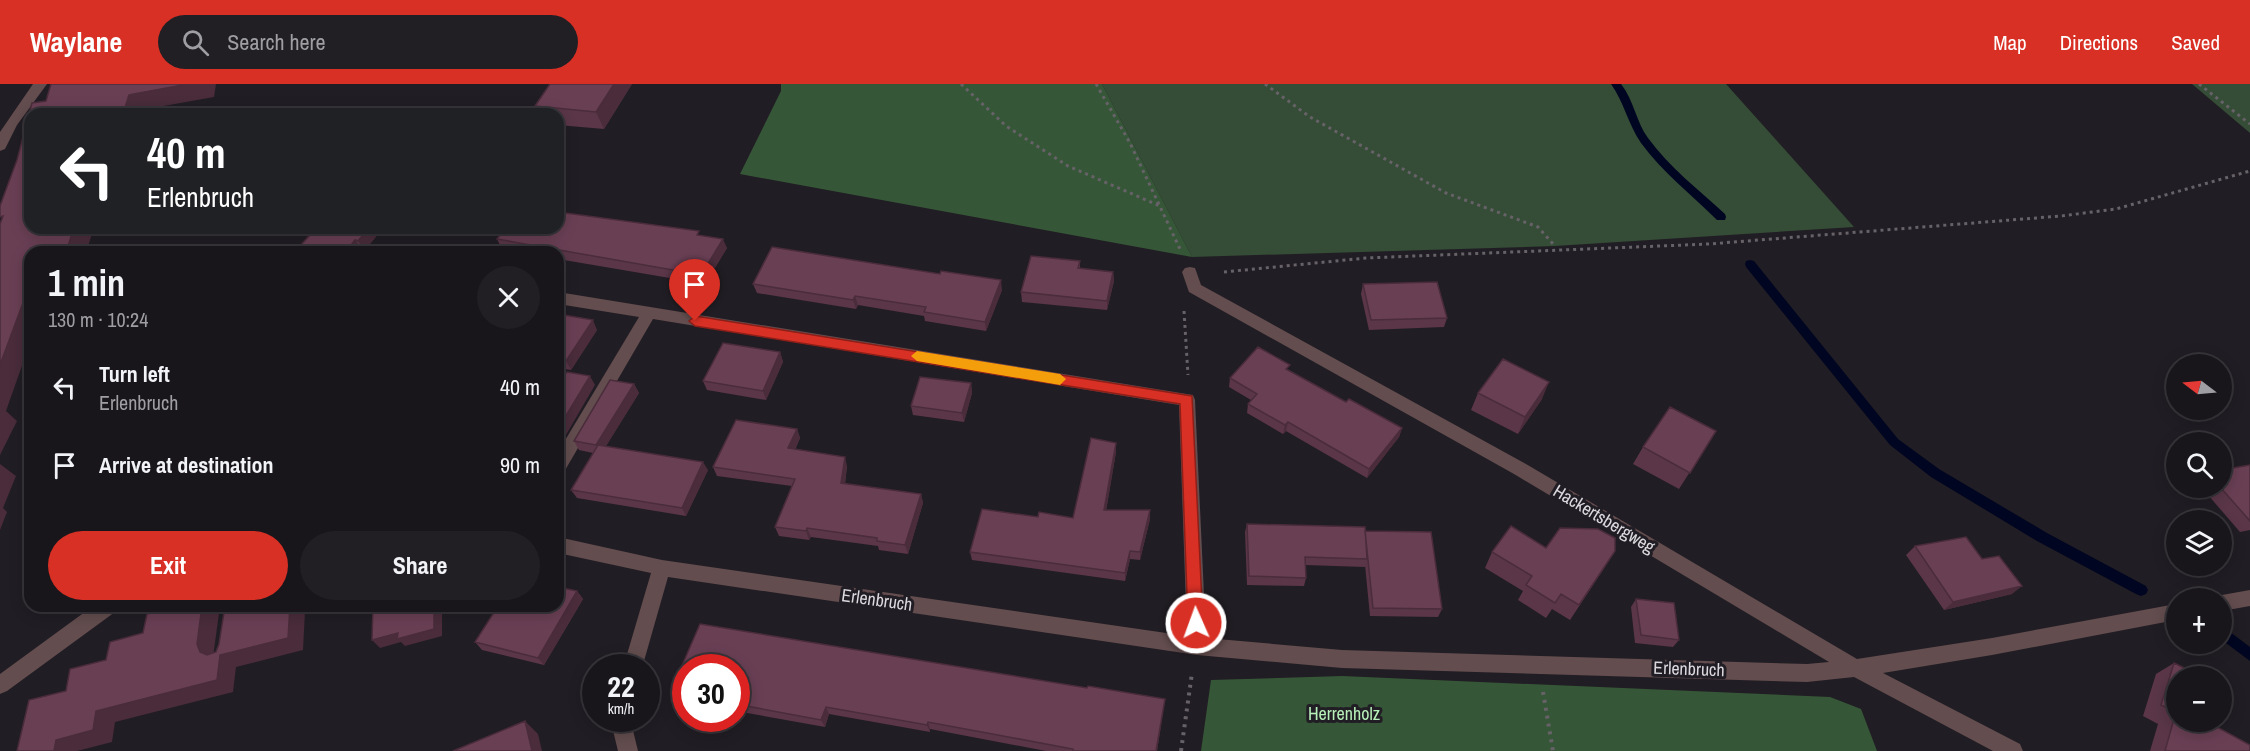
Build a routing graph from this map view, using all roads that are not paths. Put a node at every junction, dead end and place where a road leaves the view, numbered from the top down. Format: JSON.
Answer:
{"nodes":[{"id":1,"x":40,"y":84,"type":"edge"},
{"id":2,"x":0,"y":146,"type":"edge"},
{"id":3,"x":1192,"y":280,"type":"road end"},
{"id":4,"x":564,"y":299,"type":"edge"},
{"id":5,"x":649,"y":313,"type":"junction"},
{"id":6,"x":564,"y":457,"type":"edge"},
{"id":7,"x":564,"y":546,"type":"edge"},
{"id":8,"x":662,"y":568,"type":"junction"},
{"id":9,"x":2250,"y":598,"type":"edge"},
{"id":10,"x":2232,"y":601,"type":"edge"},
{"id":11,"x":100,"y":612,"type":"edge"},
{"id":12,"x":2166,"y":614,"type":"edge"},
{"id":13,"x":1197,"y":646,"type":"junction"},
{"id":14,"x":636,"y":654,"type":"edge"},
{"id":15,"x":1856,"y":668,"type":"junction"},
{"id":16,"x":0,"y":685,"type":"edge"},
{"id":17,"x":623,"y":732,"type":"edge"},
{"id":18,"x":628,"y":751,"type":"edge"},
{"id":19,"x":2013,"y":751,"type":"edge"}],
"edges":[{"from":1,"to":2,"type":"street"},
{"from":3,"to":15,"type":"street","name":"Hackertsbergweg"},
{"from":4,"to":5,"type":"street"},
{"from":5,"to":6,"type":"street"},
{"from":5,"to":13,"type":"street"},
{"from":7,"to":8,"type":"street","name":"Erlenbruch"},
{"from":8,"to":13,"type":"street","name":"Erlenbruch"},
{"from":8,"to":14,"type":"street"},
{"from":9,"to":10,"type":"street"},
{"from":11,"to":16,"type":"street"},
{"from":12,"to":15,"type":"street","name":"Erlenbruch"},
{"from":13,"to":15,"type":"street","name":"Erlenbruch"},
{"from":15,"to":19,"type":"street","name":"Hackertsbergweg"},
{"from":17,"to":18,"type":"street"}]}
